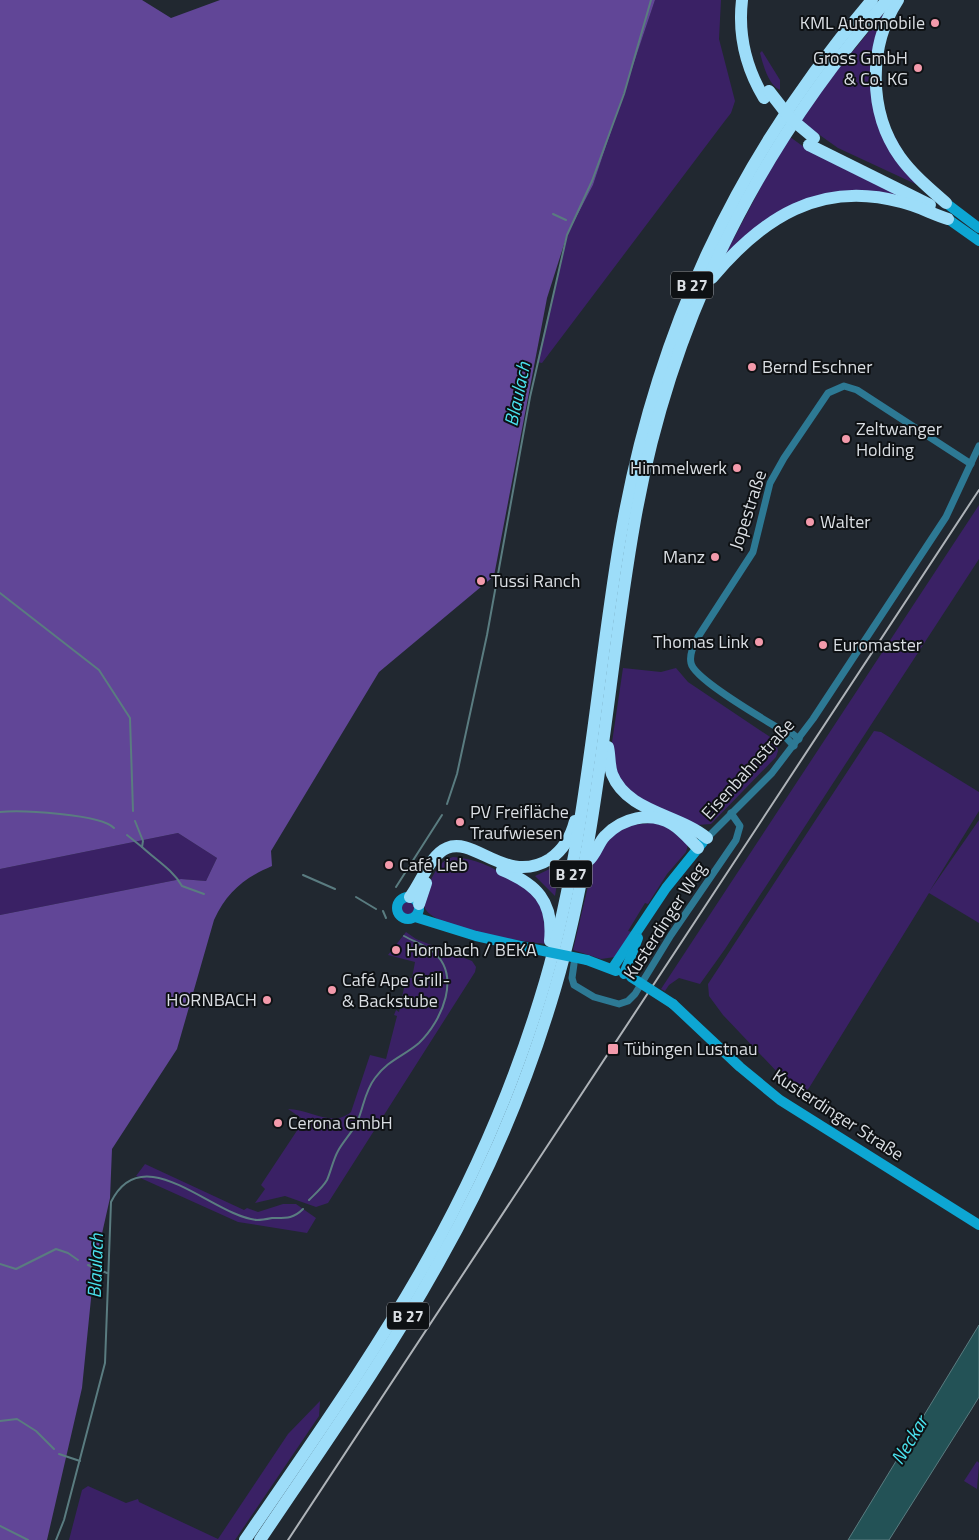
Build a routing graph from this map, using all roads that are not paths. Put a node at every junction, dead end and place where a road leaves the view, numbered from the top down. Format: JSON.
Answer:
{"nodes":[{"id":1,"x":742,"y":0,"type":"edge"},
{"id":2,"x":750,"y":0,"type":"edge"},
{"id":3,"x":872,"y":0,"type":"edge"},
{"id":4,"x":887,"y":0,"type":"edge"},
{"id":5,"x":898,"y":0,"type":"edge"},
{"id":6,"x":766,"y":95,"type":"junction"},
{"id":7,"x":812,"y":142,"type":"junction"},
{"id":8,"x":946,"y":203,"type":"junction"},
{"id":9,"x":948,"y":219,"type":"junction"},
{"id":10,"x":979,"y":228,"type":"edge"},
{"id":11,"x":979,"y":241,"type":"edge"},
{"id":12,"x":702,"y":289,"type":"junction"},
{"id":13,"x":979,"y":446,"type":"edge"},
{"id":14,"x":971,"y":464,"type":"junction"},
{"id":15,"x":778,"y":728,"type":"junction"},
{"id":16,"x":604,"y":739,"type":"junction"},
{"id":17,"x":799,"y":739,"type":"junction"},
{"id":18,"x":794,"y":746,"type":"junction"},
{"id":19,"x":587,"y":778,"type":"junction"},
{"id":20,"x":731,"y":814,"type":"junction"},
{"id":21,"x":707,"y":838,"type":"junction"},
{"id":22,"x":698,"y":848,"type":"junction"},
{"id":23,"x":585,"y":864,"type":"junction"},
{"id":24,"x":656,"y":902,"type":"junction"},
{"id":25,"x":416,"y":906,"type":"junction"},
{"id":26,"x":574,"y":964,"type":"dead end"},
{"id":27,"x":549,"y":968,"type":"junction"},
{"id":28,"x":612,"y":970,"type":"junction"},
{"id":29,"x":628,"y":975,"type":"junction"},
{"id":30,"x":979,"y":1225,"type":"edge"},
{"id":31,"x":245,"y":1540,"type":"edge"},
{"id":32,"x":260,"y":1540,"type":"edge"}],
"edges":[{"from":1,"to":6,"type":"highway"},
{"from":2,"to":6,"type":"highway"},
{"from":3,"to":19,"type":"highway","number":"B 27"},
{"from":4,"to":12,"type":"highway","number":"B 27"},
{"from":5,"to":8,"type":"highway"},
{"from":6,"to":7,"type":"highway"},
{"from":7,"to":8,"type":"highway"},
{"from":7,"to":9,"type":"highway"},
{"from":8,"to":10,"type":"street"},
{"from":9,"to":11,"type":"street"},
{"from":9,"to":12,"type":"highway"},
{"from":12,"to":16,"type":"highway","number":"B 27"},
{"from":13,"to":14,"type":"street","name":"Eisenbahnstraße"},
{"from":14,"to":15,"type":"street","name":"Jopestraße"},
{"from":14,"to":17,"type":"street","name":"Eisenbahnstraße"},
{"from":15,"to":17,"type":"street","name":"Jopestraße"},
{"from":15,"to":18,"type":"street","name":"Jopestraße"},
{"from":16,"to":21,"type":"highway"},
{"from":16,"to":23,"type":"highway","number":"B 27"},
{"from":17,"to":18,"type":"street","name":"Eisenbahnstraße"},
{"from":18,"to":20,"type":"street","name":"Eisenbahnstraße"},
{"from":19,"to":25,"type":"highway"},
{"from":19,"to":27,"type":"highway","number":"B 27"},
{"from":20,"to":21,"type":"street","name":"Eisenbahnstraße"},
{"from":20,"to":26,"type":"street","name":"Kusterdinger Weg"},
{"from":21,"to":22,"type":"street","name":"Eisenbahnstraße"},
{"from":22,"to":23,"type":"highway"},
{"from":22,"to":24,"type":"street","name":"Eisenbahnstraße"},
{"from":23,"to":32,"type":"highway","number":"B 27"},
{"from":24,"to":28,"type":"street","name":"Eisenbahnstraße"},
{"from":24,"to":29,"type":"street","name":"Eisenbahnstraße"},
{"from":25,"to":27,"type":"highway"},
{"from":25,"to":28,"type":"street","name":"Kusterdinger Straße","bridge":true},
{"from":27,"to":31,"type":"highway","number":"B 27"},
{"from":28,"to":29,"type":"street","name":"Kusterdinger Straße"},
{"from":29,"to":30,"type":"street","name":"Kusterdinger Straße","bridge":true}]}
